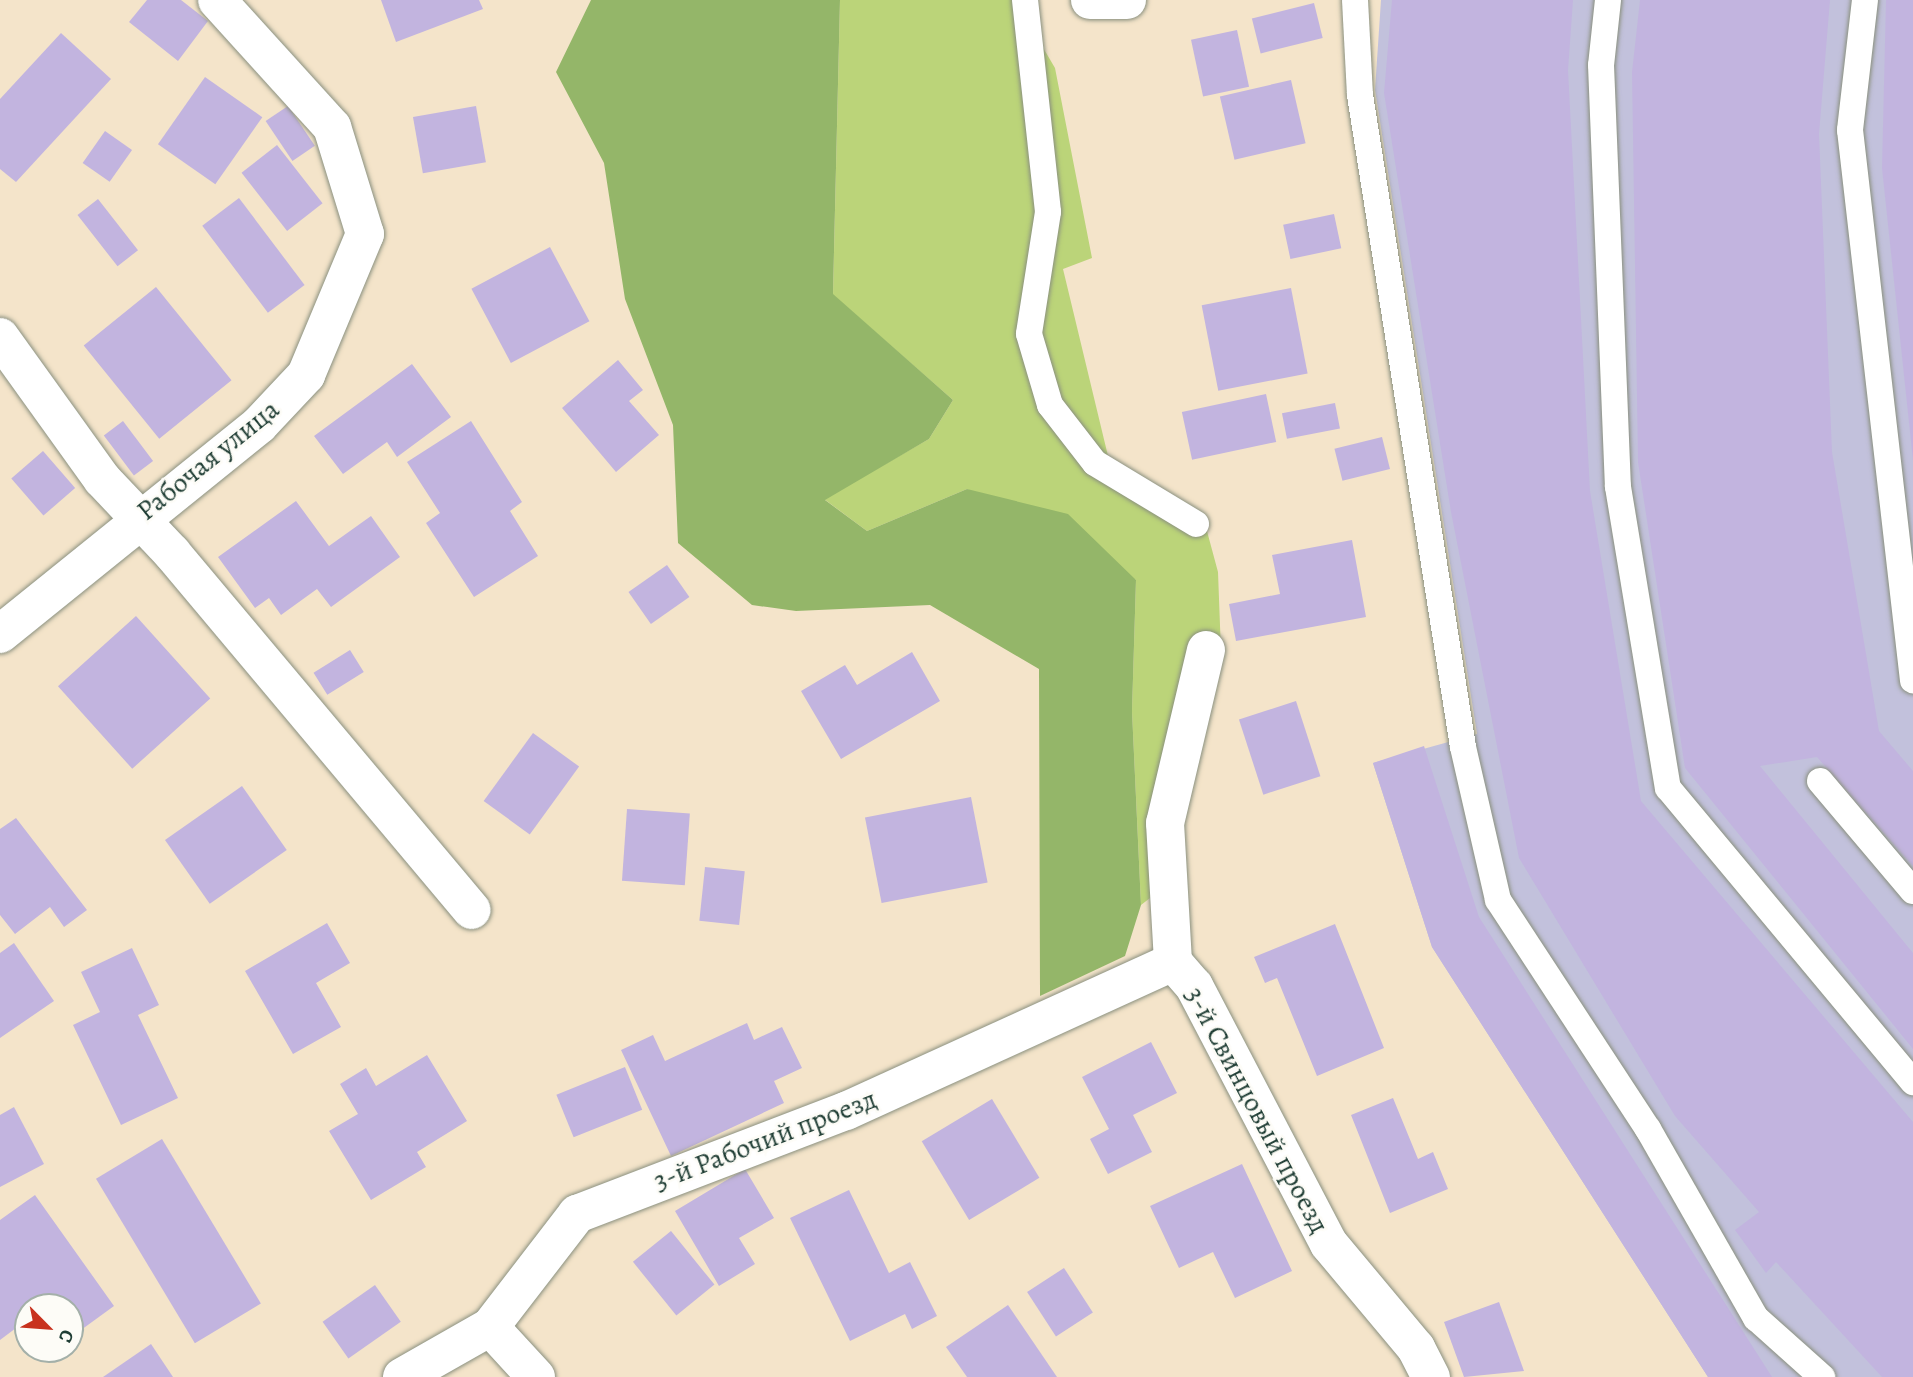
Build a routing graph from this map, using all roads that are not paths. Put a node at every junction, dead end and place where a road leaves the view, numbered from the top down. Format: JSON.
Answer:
{"nodes":[{"id":1,"x":218,"y":0,"type":"edge"},
{"id":2,"x":1025,"y":0,"type":"edge"},
{"id":3,"x":1090,"y":0,"type":"edge"},
{"id":4,"x":1127,"y":0,"type":"edge"},
{"id":5,"x":1355,"y":0,"type":"edge"},
{"id":6,"x":1608,"y":0,"type":"edge"},
{"id":7,"x":1865,"y":0,"type":"edge"},
{"id":8,"x":0,"y":337,"type":"edge"},
{"id":9,"x":136,"y":519,"type":"junction"},
{"id":10,"x":1196,"y":524,"type":"dead end"},
{"id":11,"x":0,"y":634,"type":"edge"},
{"id":12,"x":1206,"y":650,"type":"dead end"},
{"id":13,"x":1913,"y":680,"type":"edge"},
{"id":14,"x":1821,"y":781,"type":"dead end"},
{"id":15,"x":1913,"y":891,"type":"edge"},
{"id":16,"x":472,"y":910,"type":"dead end"},
{"id":17,"x":1173,"y":962,"type":"junction"},
{"id":18,"x":1913,"y":1082,"type":"edge"},
{"id":19,"x":490,"y":1327,"type":"junction"},
{"id":20,"x":402,"y":1377,"type":"edge"},
{"id":21,"x":536,"y":1377,"type":"edge"},
{"id":22,"x":1431,"y":1377,"type":"edge"},
{"id":23,"x":1822,"y":1377,"type":"edge"}],
"edges":[{"from":1,"to":9,"type":"street","name":"Рабочая улица"},
{"from":2,"to":10,"type":"lane"},
{"from":3,"to":4,"type":"street"},
{"from":5,"to":23,"type":"lane"},
{"from":6,"to":18,"type":"lane"},
{"from":7,"to":13,"type":"lane"},
{"from":8,"to":9,"type":"street"},
{"from":9,"to":11,"type":"street","name":"Рабочая улица"},
{"from":9,"to":16,"type":"street"},
{"from":12,"to":17,"type":"street","name":"3-й Свинцовый проезд"},
{"from":14,"to":15,"type":"lane"},
{"from":17,"to":19,"type":"street","name":"3-й Рабочий проезд"},
{"from":17,"to":22,"type":"street","name":"3-й Свинцовый проезд"},
{"from":19,"to":20,"type":"street","name":"3-й Рабочий проезд"},
{"from":19,"to":21,"type":"street"}]}
